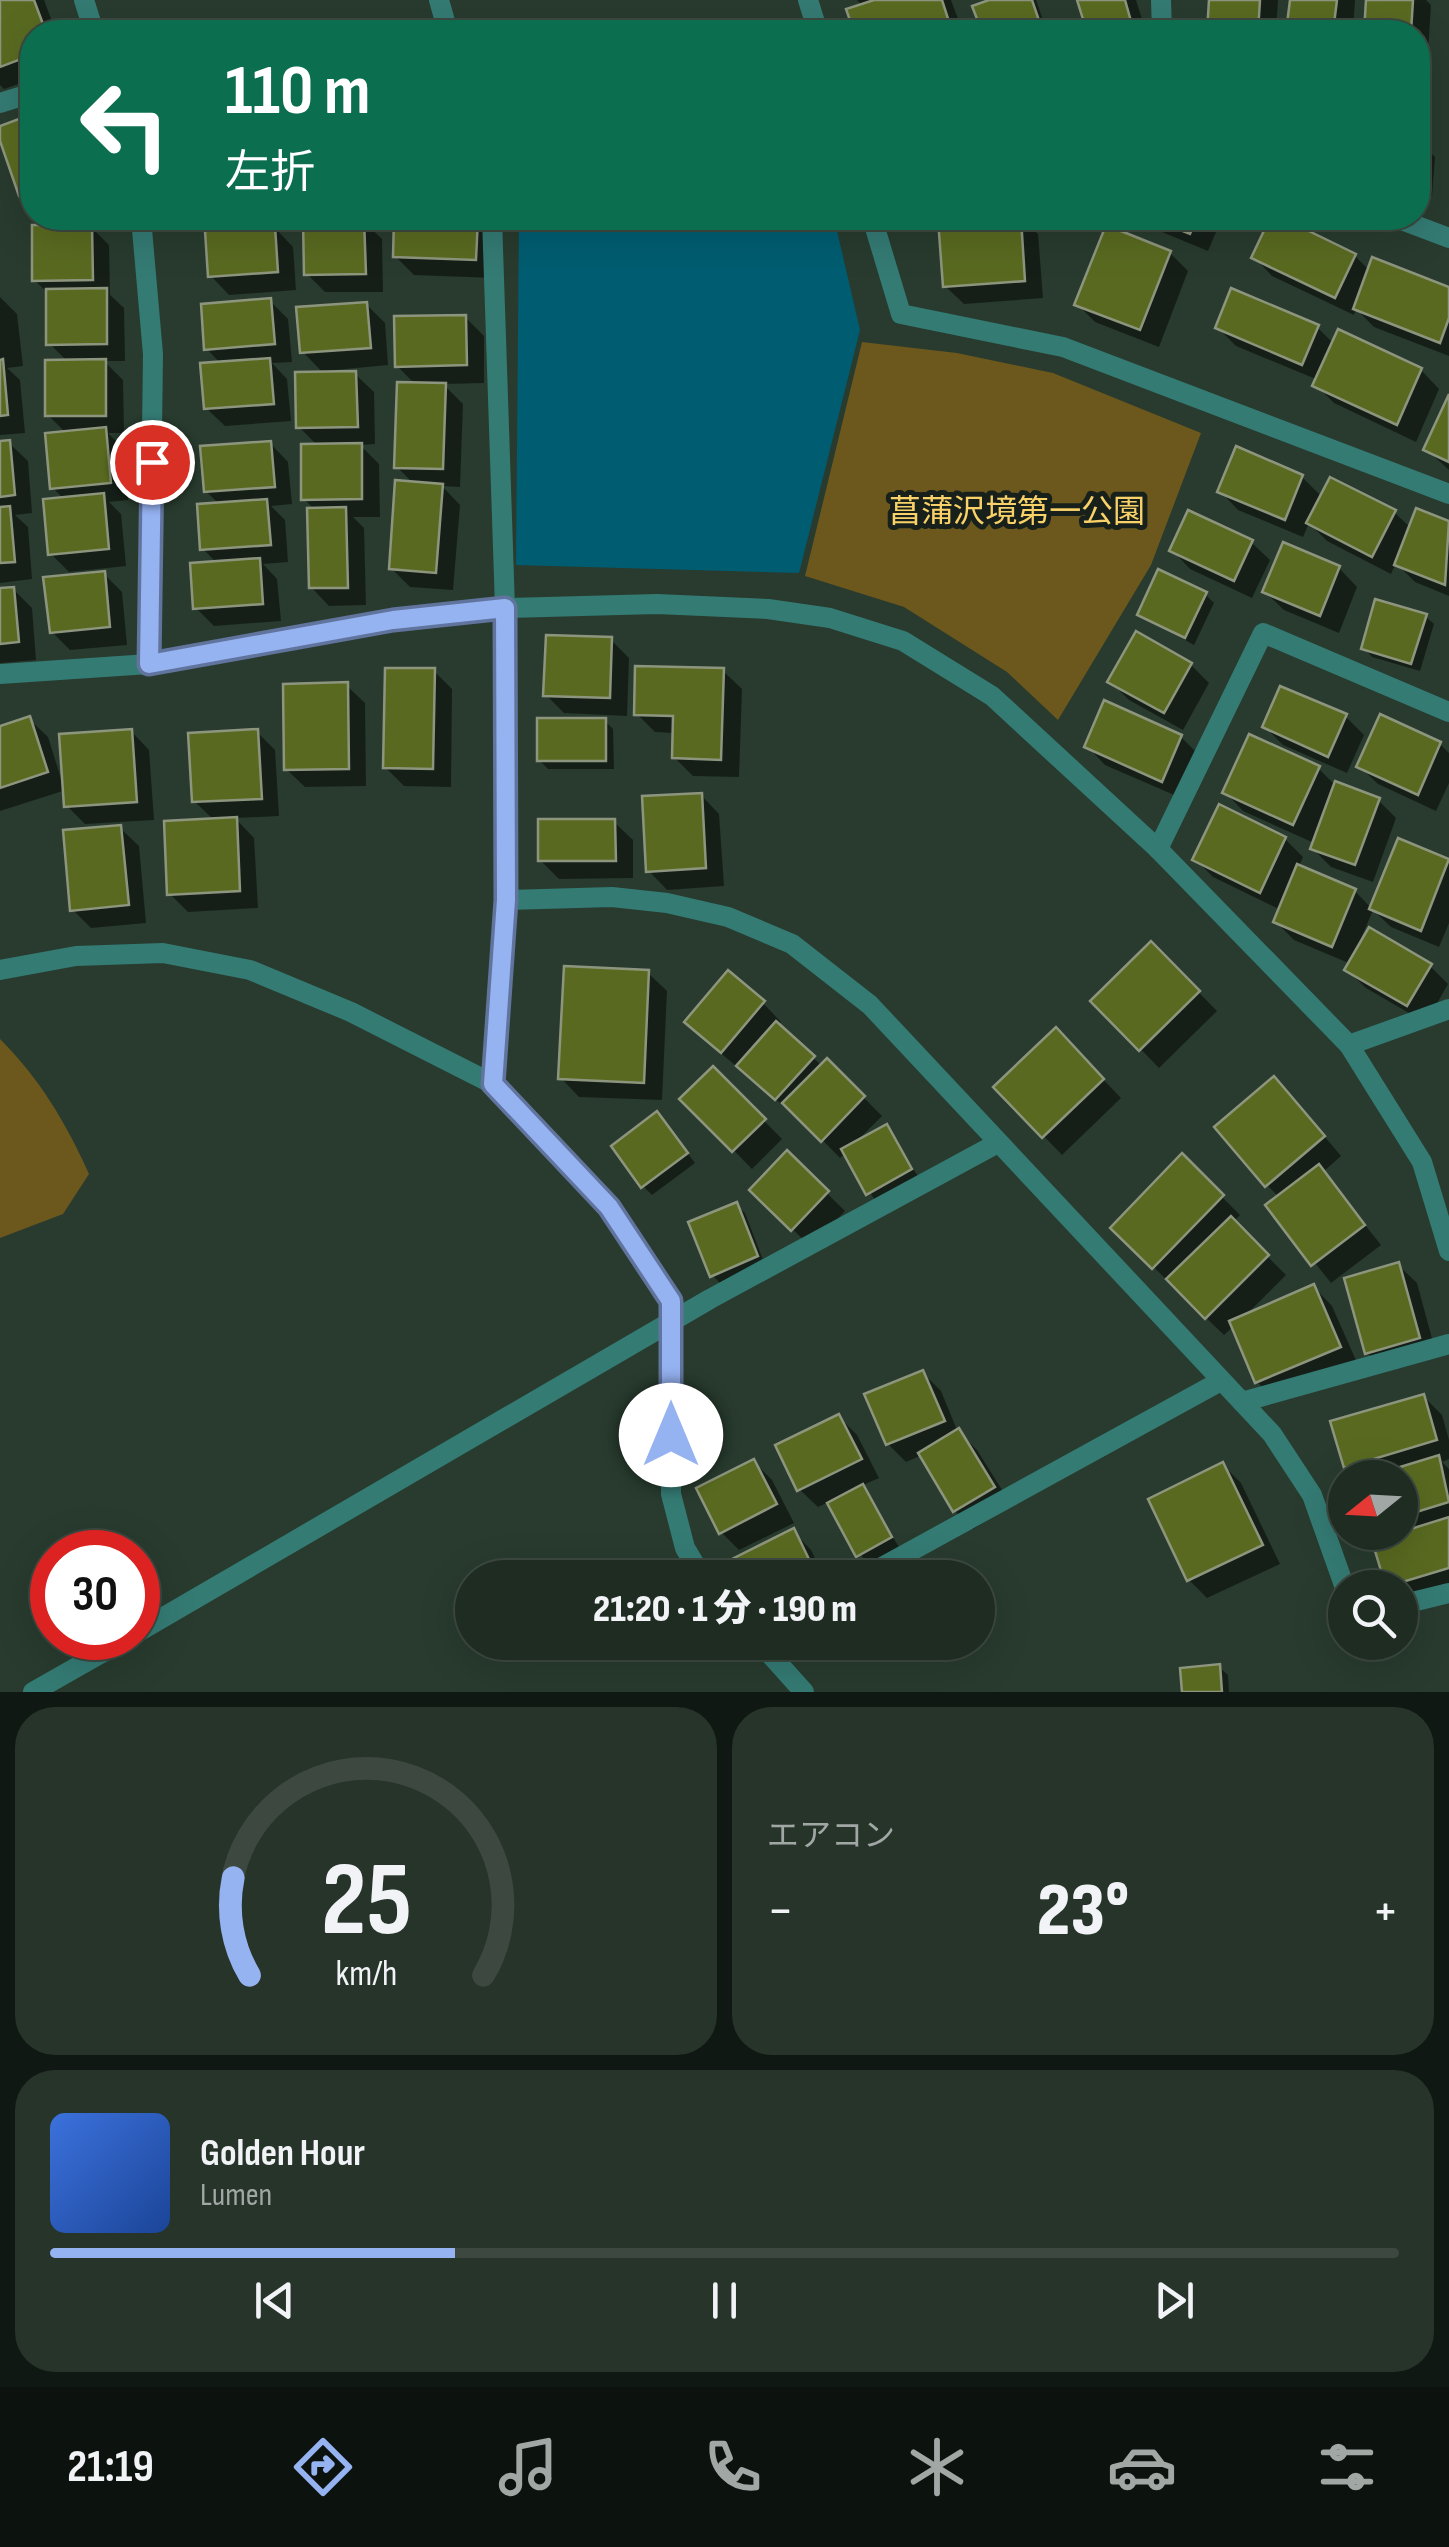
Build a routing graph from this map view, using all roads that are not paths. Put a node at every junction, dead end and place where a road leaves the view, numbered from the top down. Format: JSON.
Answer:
{"nodes":[{"id":1,"x":142,"y":230,"type":"edge"},
{"id":2,"x":492,"y":230,"type":"edge"},
{"id":3,"x":876,"y":230,"type":"edge"},
{"id":4,"x":1449,"y":494,"type":"edge"},
{"id":5,"x":505,"y":608,"type":"junction"},
{"id":6,"x":149,"y":664,"type":"junction"},
{"id":7,"x":0,"y":674,"type":"edge"},
{"id":8,"x":1449,"y":712,"type":"edge"},
{"id":9,"x":1158,"y":849,"type":"junction"},
{"id":10,"x":506,"y":900,"type":"junction"},
{"id":11,"x":0,"y":970,"type":"edge"},
{"id":12,"x":1449,"y":1009,"type":"edge"},
{"id":13,"x":1349,"y":1045,"type":"junction"},
{"id":14,"x":493,"y":1084,"type":"junction"},
{"id":15,"x":996,"y":1144,"type":"junction"},
{"id":16,"x":1449,"y":1252,"type":"edge"},
{"id":17,"x":672,"y":1322,"type":"junction"},
{"id":18,"x":1449,"y":1344,"type":"edge"},
{"id":19,"x":1218,"y":1382,"type":"junction"},
{"id":20,"x":1242,"y":1402,"type":"junction"},
{"id":21,"x":692,"y":1560,"type":"edge"},
{"id":22,"x":895,"y":1560,"type":"edge"},
{"id":23,"x":1339,"y":1570,"type":"edge"},
{"id":24,"x":1449,"y":1593,"type":"edge"},
{"id":25,"x":1418,"y":1601,"type":"edge"},
{"id":26,"x":160,"y":1619,"type":"edge"},
{"id":27,"x":90,"y":1660,"type":"edge"},
{"id":28,"x":775,"y":1660,"type":"edge"},
{"id":29,"x":34,"y":1692,"type":"edge"},
{"id":30,"x":804,"y":1692,"type":"edge"}],
"edges":[{"from":1,"to":6,"type":"street"},
{"from":2,"to":5,"type":"street"},
{"from":3,"to":4,"type":"street"},
{"from":5,"to":6,"type":"street"},
{"from":5,"to":9,"type":"street"},
{"from":5,"to":10,"type":"street"},
{"from":6,"to":7,"type":"street"},
{"from":8,"to":9,"type":"street"},
{"from":9,"to":13,"type":"street"},
{"from":10,"to":14,"type":"street"},
{"from":10,"to":15,"type":"street"},
{"from":11,"to":14,"type":"street"},
{"from":12,"to":13,"type":"street"},
{"from":13,"to":16,"type":"street"},
{"from":14,"to":17,"type":"street"},
{"from":15,"to":17,"type":"street"},
{"from":15,"to":19,"type":"street"},
{"from":17,"to":21,"type":"street"},
{"from":17,"to":26,"type":"street"},
{"from":18,"to":20,"type":"street"},
{"from":19,"to":20,"type":"street"},
{"from":19,"to":22,"type":"street"},
{"from":20,"to":23,"type":"street"},
{"from":24,"to":25,"type":"street"},
{"from":27,"to":29,"type":"street"},
{"from":28,"to":30,"type":"street"}]}
